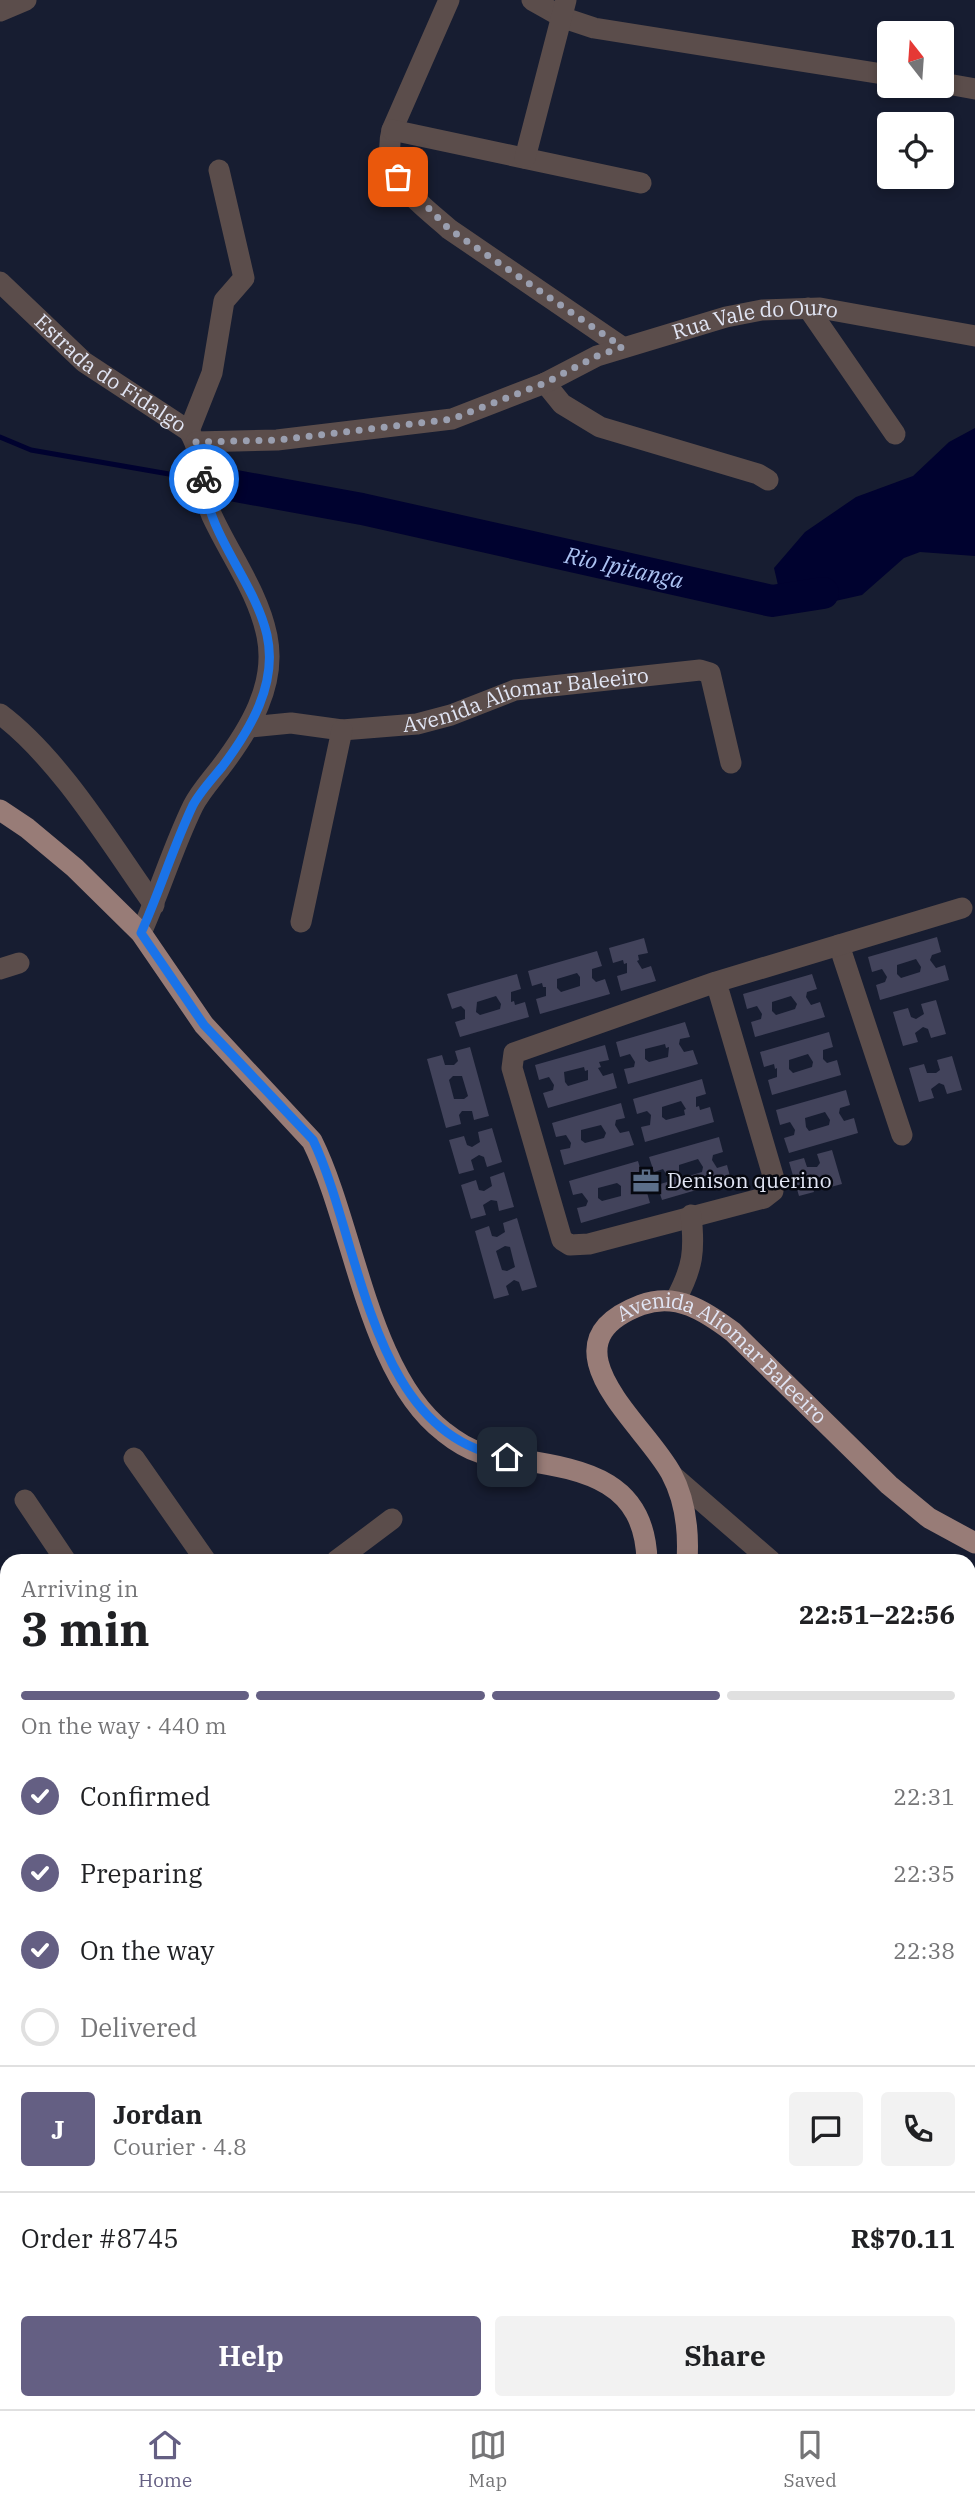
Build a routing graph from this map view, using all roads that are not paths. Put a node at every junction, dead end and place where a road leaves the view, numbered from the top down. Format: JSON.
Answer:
{"nodes":[{"id":1,"x":26,"y":0,"type":"edge"},
{"id":2,"x":449,"y":0,"type":"edge"},
{"id":3,"x":532,"y":0,"type":"edge"},
{"id":4,"x":565,"y":9,"type":"edge"},
{"id":5,"x":0,"y":11,"type":"edge"},
{"id":6,"x":877,"y":73,"type":"edge"},
{"id":7,"x":954,"y":85,"type":"edge"},
{"id":8,"x":975,"y":89,"type":"edge"},
{"id":9,"x":392,"y":130,"type":"junction"},
{"id":10,"x":525,"y":158,"type":"junction"},
{"id":11,"x":219,"y":170,"type":"dead end"},
{"id":12,"x":641,"y":183,"type":"dead end"},
{"id":13,"x":0,"y":282,"type":"edge"},
{"id":14,"x":808,"y":308,"type":"junction"},
{"id":15,"x":975,"y":336,"type":"edge"},
{"id":16,"x":622,"y":347,"type":"junction"},
{"id":17,"x":545,"y":383,"type":"junction"},
{"id":18,"x":895,"y":434,"type":"dead end"},
{"id":19,"x":192,"y":437,"type":"junction"},
{"id":20,"x":768,"y":480,"type":"dead end"},
{"id":21,"x":0,"y":714,"type":"edge"},
{"id":22,"x":250,"y":727,"type":"junction"},
{"id":23,"x":342,"y":730,"type":"junction"},
{"id":24,"x":731,"y":763,"type":"dead end"},
{"id":25,"x":0,"y":810,"type":"edge"},
{"id":26,"x":154,"y":905,"type":"junction"},
{"id":27,"x":962,"y":908,"type":"dead end"},
{"id":28,"x":302,"y":922,"type":"dead end"},
{"id":29,"x":141,"y":933,"type":"junction"},
{"id":30,"x":839,"y":945,"type":"junction"},
{"id":31,"x":716,"y":982,"type":"junction"},
{"id":32,"x":902,"y":1135,"type":"dead end"},
{"id":33,"x":691,"y":1215,"type":"junction"},
{"id":34,"x":676,"y":1299,"type":"junction"},
{"id":35,"x":134,"y":1458,"type":"dead end"},
{"id":36,"x":673,"y":1476,"type":"junction"},
{"id":37,"x":25,"y":1500,"type":"dead end"},
{"id":38,"x":392,"y":1519,"type":"dead end"},
{"id":39,"x":975,"y":1543,"type":"edge"},
{"id":40,"x":61,"y":1554,"type":"edge"},
{"id":41,"x":201,"y":1554,"type":"edge"},
{"id":42,"x":345,"y":1554,"type":"edge"},
{"id":43,"x":645,"y":1554,"type":"edge"},
{"id":44,"x":687,"y":1554,"type":"edge"},
{"id":45,"x":763,"y":1554,"type":"edge"}],
"edges":[{"from":1,"to":5,"type":"street"},
{"from":2,"to":9,"type":"street"},
{"from":3,"to":4,"type":"street"},
{"from":4,"to":6,"type":"street"},
{"from":4,"to":10,"type":"street"},
{"from":7,"to":8,"type":"street"},
{"from":9,"to":10,"type":"street"},
{"from":9,"to":16,"type":"street"},
{"from":10,"to":12,"type":"street"},
{"from":11,"to":19,"type":"street"},
{"from":13,"to":19,"type":"street","name":"Estrada do Fidalgo"},
{"from":14,"to":15,"type":"street","name":"Rua Vale do Ouro"},
{"from":14,"to":16,"type":"street","name":"Rua Vale do Ouro"},
{"from":14,"to":18,"type":"street"},
{"from":16,"to":17,"type":"street","name":"Rua Vale do Ouro"},
{"from":17,"to":19,"type":"street","name":"Rua Vale do Ouro"},
{"from":17,"to":20,"type":"street"},
{"from":19,"to":22,"type":"street","name":"Estrada do Fidalgo"},
{"from":21,"to":26,"type":"street"},
{"from":22,"to":23,"type":"street","name":"Avenida Aliomar Baleeiro"},
{"from":22,"to":26,"type":"street","name":"Estrada do Fidalgo"},
{"from":23,"to":24,"type":"street","name":"Avenida Aliomar Baleeiro"},
{"from":23,"to":28,"type":"street"},
{"from":25,"to":29,"type":"main road"},
{"from":26,"to":29,"type":"street","name":"Estrada do Fidalgo"},
{"from":27,"to":30,"type":"street"},
{"from":29,"to":43,"type":"main road"},
{"from":30,"to":31,"type":"street"},
{"from":30,"to":32,"type":"street"},
{"from":31,"to":33,"type":"street"},
{"from":31,"to":33,"type":"street"},
{"from":33,"to":34,"type":"street"},
{"from":34,"to":36,"type":"main road","name":"Avenida Aliomar Baleeiro"},
{"from":34,"to":39,"type":"main road","name":"Avenida Aliomar Baleeiro"},
{"from":35,"to":41,"type":"street"},
{"from":36,"to":44,"type":"main road","name":"Avenida Aliomar Baleeiro"},
{"from":36,"to":45,"type":"street"},
{"from":37,"to":40,"type":"street"},
{"from":38,"to":42,"type":"street"}]}
